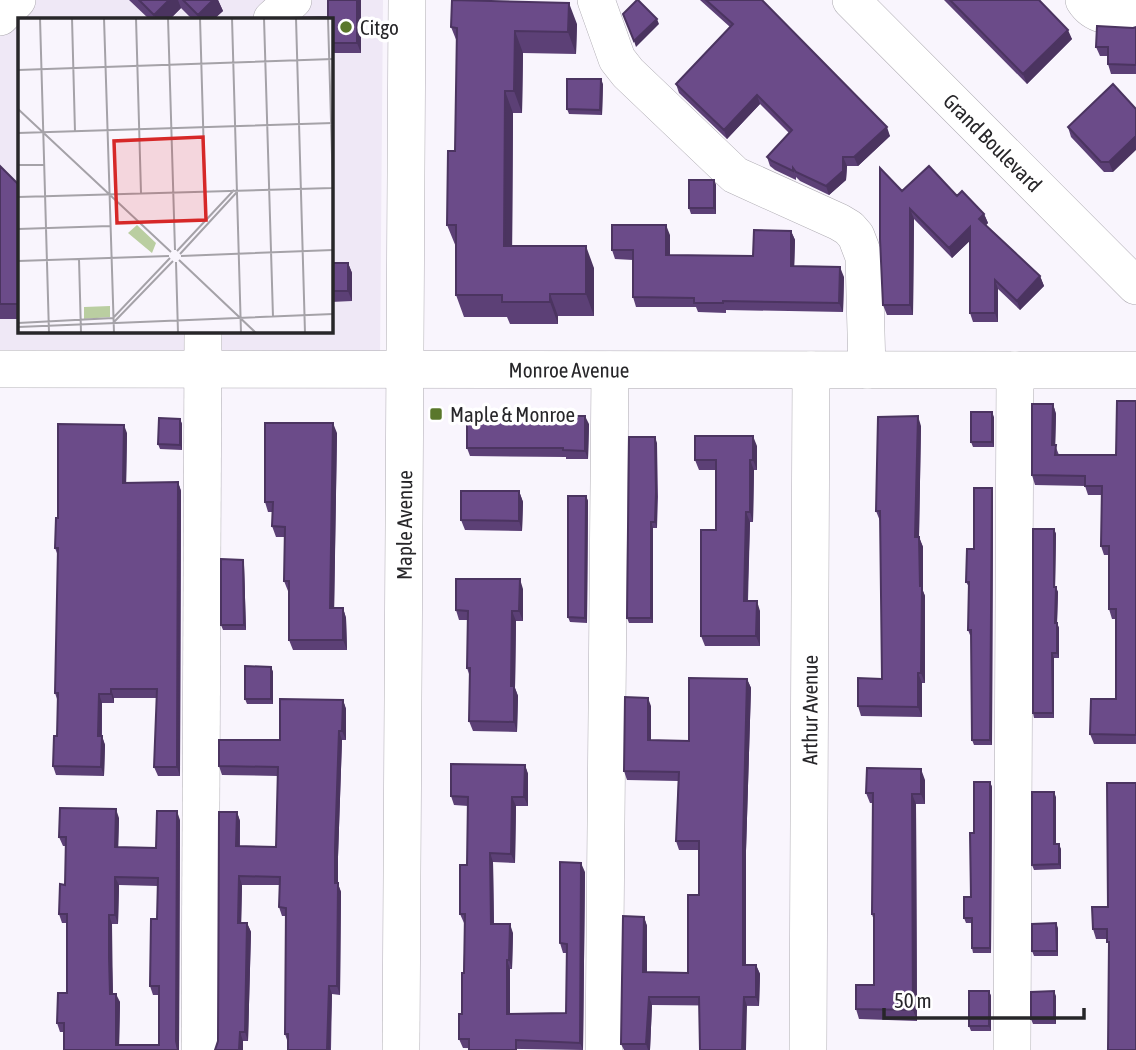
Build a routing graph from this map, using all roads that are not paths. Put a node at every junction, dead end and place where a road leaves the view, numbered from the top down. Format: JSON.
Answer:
{"nodes":[{"id":1,"x":17,"y":0,"type":"edge"},
{"id":2,"x":293,"y":0,"type":"edge"},
{"id":3,"x":407,"y":0,"type":"edge"},
{"id":4,"x":596,"y":0,"type":"edge"},
{"id":5,"x":851,"y":0,"type":"edge"},
{"id":6,"x":1084,"y":0,"type":"edge"},
{"id":7,"x":1136,"y":16,"type":"edge"},
{"id":8,"x":0,"y":17,"type":"edge"},
{"id":9,"x":273,"y":18,"type":"edge"},
{"id":10,"x":1136,"y":286,"type":"edge"},
{"id":11,"x":203,"y":332,"type":"edge"},
{"id":12,"x":0,"y":369,"type":"edge"},
{"id":13,"x":1136,"y":369,"type":"edge"},
{"id":14,"x":202,"y":370,"type":"junction"},
{"id":15,"x":405,"y":370,"type":"junction"},
{"id":16,"x":610,"y":370,"type":"junction"},
{"id":17,"x":811,"y":370,"type":"junction"},
{"id":18,"x":867,"y":370,"type":"junction"},
{"id":19,"x":1015,"y":370,"type":"junction"},
{"id":20,"x":200,"y":1050,"type":"edge"},
{"id":21,"x":401,"y":1050,"type":"edge"},
{"id":22,"x":604,"y":1050,"type":"edge"},
{"id":23,"x":808,"y":1050,"type":"edge"},
{"id":24,"x":1012,"y":1050,"type":"edge"}],
"edges":[{"from":1,"to":8,"type":"street"},
{"from":2,"to":9,"type":"street"},
{"from":3,"to":15,"type":"street","name":"Maple Avenue"},
{"from":4,"to":18,"type":"street"},
{"from":5,"to":10,"type":"street","name":"Grand Boulevard"},
{"from":6,"to":7,"type":"street"},
{"from":11,"to":14,"type":"street"},
{"from":12,"to":14,"type":"street","name":"Monroe Avenue"},
{"from":13,"to":19,"type":"street","name":"Monroe Avenue"},
{"from":14,"to":15,"type":"street","name":"Monroe Avenue"},
{"from":14,"to":20,"type":"street"},
{"from":15,"to":16,"type":"street","name":"Monroe Avenue"},
{"from":15,"to":21,"type":"street","name":"Maple Avenue"},
{"from":16,"to":17,"type":"street","name":"Monroe Avenue"},
{"from":16,"to":22,"type":"street"},
{"from":17,"to":18,"type":"street","name":"Monroe Avenue"},
{"from":17,"to":23,"type":"street","name":"Arthur Avenue"},
{"from":18,"to":19,"type":"street","name":"Monroe Avenue"},
{"from":19,"to":24,"type":"street"}]}
